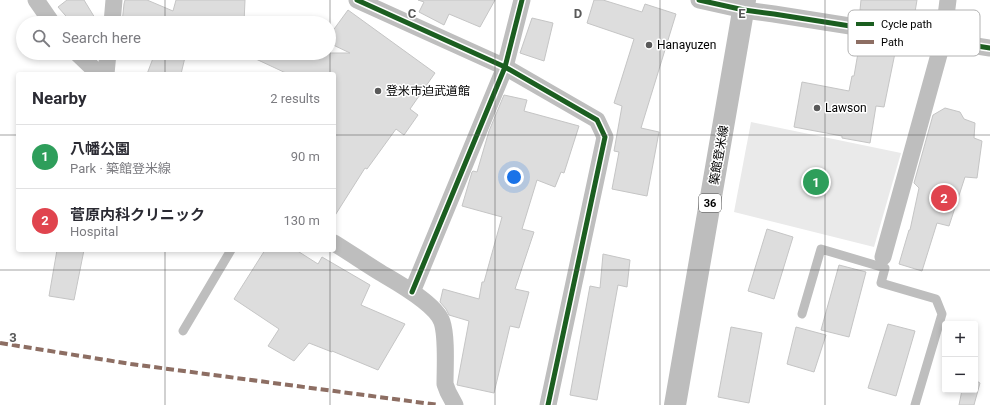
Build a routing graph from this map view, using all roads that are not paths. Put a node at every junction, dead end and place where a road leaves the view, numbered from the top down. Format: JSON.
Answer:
{"nodes":[{"id":1,"x":36,"y":0,"type":"edge"},
{"id":2,"x":114,"y":0,"type":"edge"},
{"id":3,"x":357,"y":0,"type":"edge"},
{"id":4,"x":522,"y":0,"type":"edge"},
{"id":5,"x":699,"y":0,"type":"edge"},
{"id":6,"x":948,"y":0,"type":"edge"},
{"id":7,"x":745,"y":5,"type":"edge"},
{"id":8,"x":947,"y":10,"type":"edge"},
{"id":9,"x":47,"y":16,"type":"edge"},
{"id":10,"x":113,"y":16,"type":"edge"},
{"id":11,"x":848,"y":25,"type":"edge"},
{"id":12,"x":980,"y":46,"type":"edge"},
{"id":13,"x":990,"y":48,"type":"edge"},
{"id":14,"x":939,"y":56,"type":"edge"},
{"id":15,"x":84,"y":60,"type":"edge"},
{"id":16,"x":107,"y":60,"type":"edge"},
{"id":17,"x":505,"y":67,"type":"junction"},
{"id":18,"x":97,"y":72,"type":"edge"},
{"id":19,"x":106,"y":72,"type":"edge"},
{"id":20,"x":336,"y":244,"type":"edge"},
{"id":21,"x":230,"y":252,"type":"edge"},
{"id":22,"x":882,"y":262,"type":"junction"},
{"id":23,"x":412,"y":292,"type":"junction"},
{"id":24,"x":802,"y":314,"type":"dead end"},
{"id":25,"x":183,"y":331,"type":"dead end"},
{"id":26,"x":455,"y":405,"type":"edge"},
{"id":27,"x":548,"y":405,"type":"edge"},
{"id":28,"x":675,"y":405,"type":"edge"},
{"id":29,"x":915,"y":405,"type":"edge"}],
"edges":[{"from":1,"to":9,"type":"street"},
{"from":2,"to":10,"type":"street"},
{"from":3,"to":17,"type":"street"},
{"from":4,"to":17,"type":"street"},
{"from":5,"to":7,"type":"street"},
{"from":6,"to":8,"type":"street"},
{"from":7,"to":11,"type":"street"},
{"from":7,"to":28,"type":"main road","name":"築館登米線","number":"36"},
{"from":12,"to":13,"type":"street"},
{"from":14,"to":22,"type":"street"},
{"from":15,"to":18,"type":"street"},
{"from":16,"to":19,"type":"street"},
{"from":17,"to":23,"type":"street"},
{"from":17,"to":27,"type":"street"},
{"from":20,"to":23,"type":"street"},
{"from":21,"to":25,"type":"lane"},
{"from":22,"to":24,"type":"lane"},
{"from":22,"to":29,"type":"lane"},
{"from":23,"to":26,"type":"street"}]}
